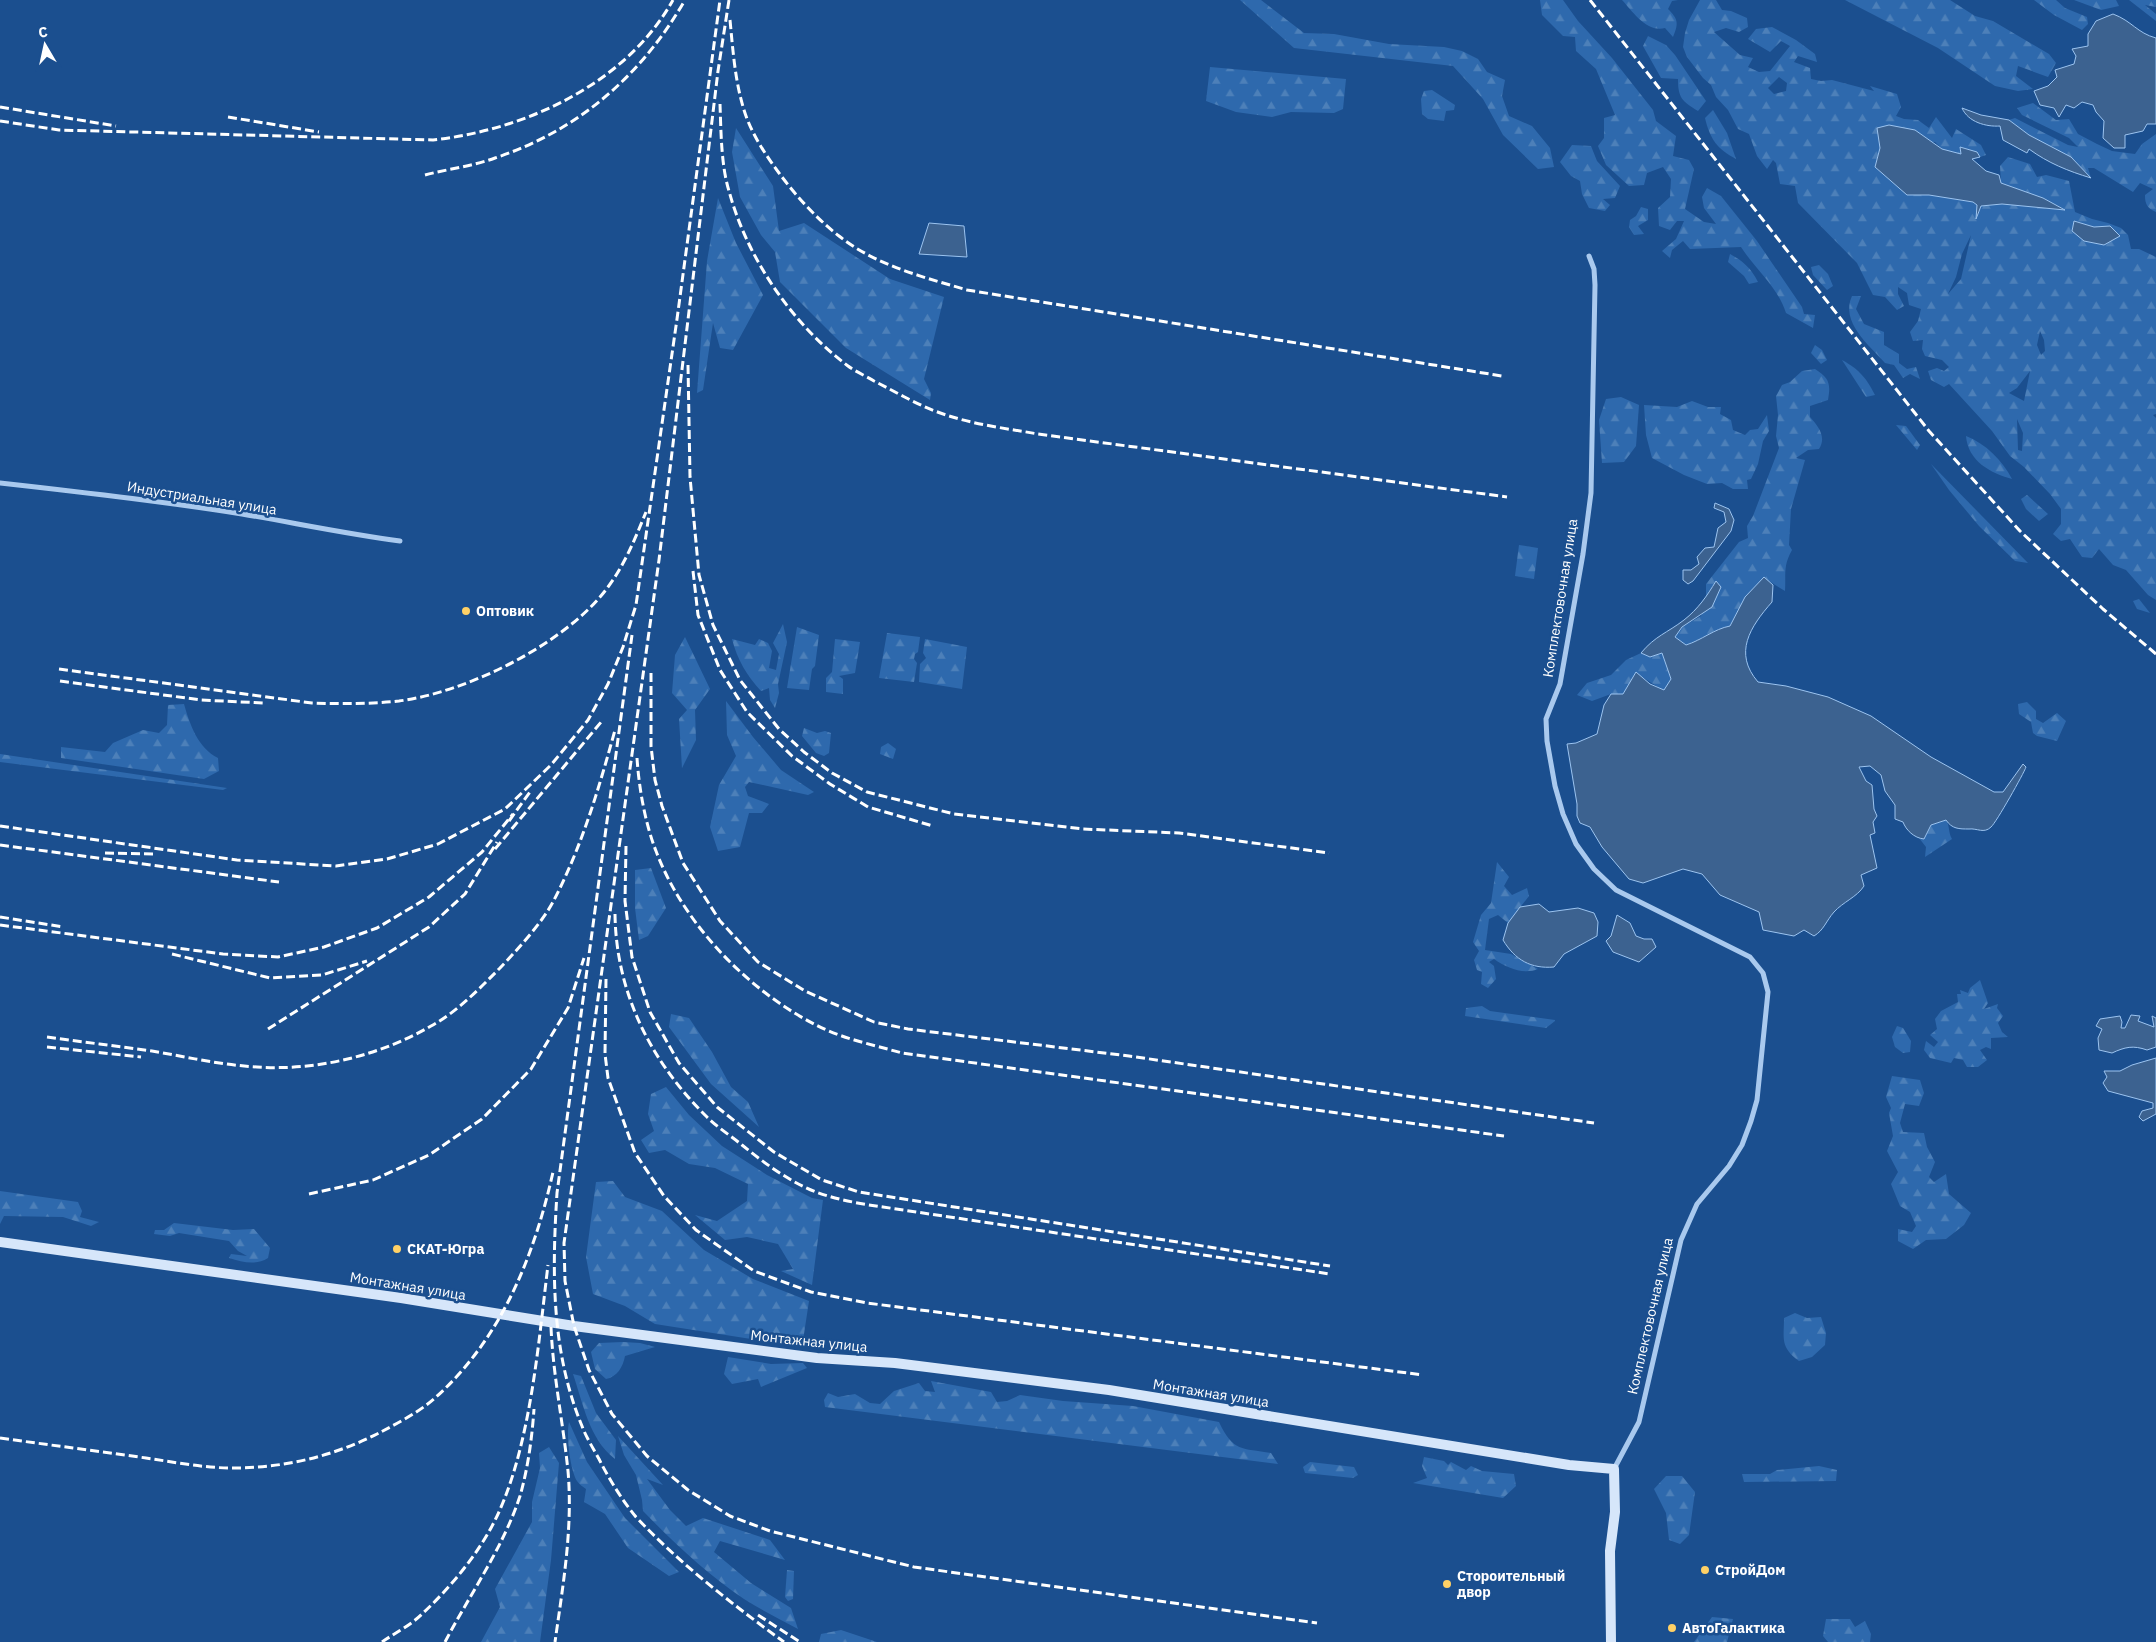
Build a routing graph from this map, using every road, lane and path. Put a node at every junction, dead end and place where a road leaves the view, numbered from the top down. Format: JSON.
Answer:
{"nodes":[{"id":1,"x":1589,"y":256,"type":"dead end"},
{"id":2,"x":0,"y":483,"type":"edge"},
{"id":3,"x":400,"y":541,"type":"dead end"},
{"id":4,"x":0,"y":1242,"type":"edge"},
{"id":5,"x":1614,"y":1469,"type":"junction"},
{"id":6,"x":1611,"y":1642,"type":"edge"}],
"edges":[{"from":1,"to":5,"type":"street","name":"Комплектовочная улица"},
{"from":2,"to":3,"type":"street","name":"Индустриальная улица"},
{"from":4,"to":5,"type":"street","name":"Монтажная улица"},
{"from":5,"to":6,"type":"street"}]}
